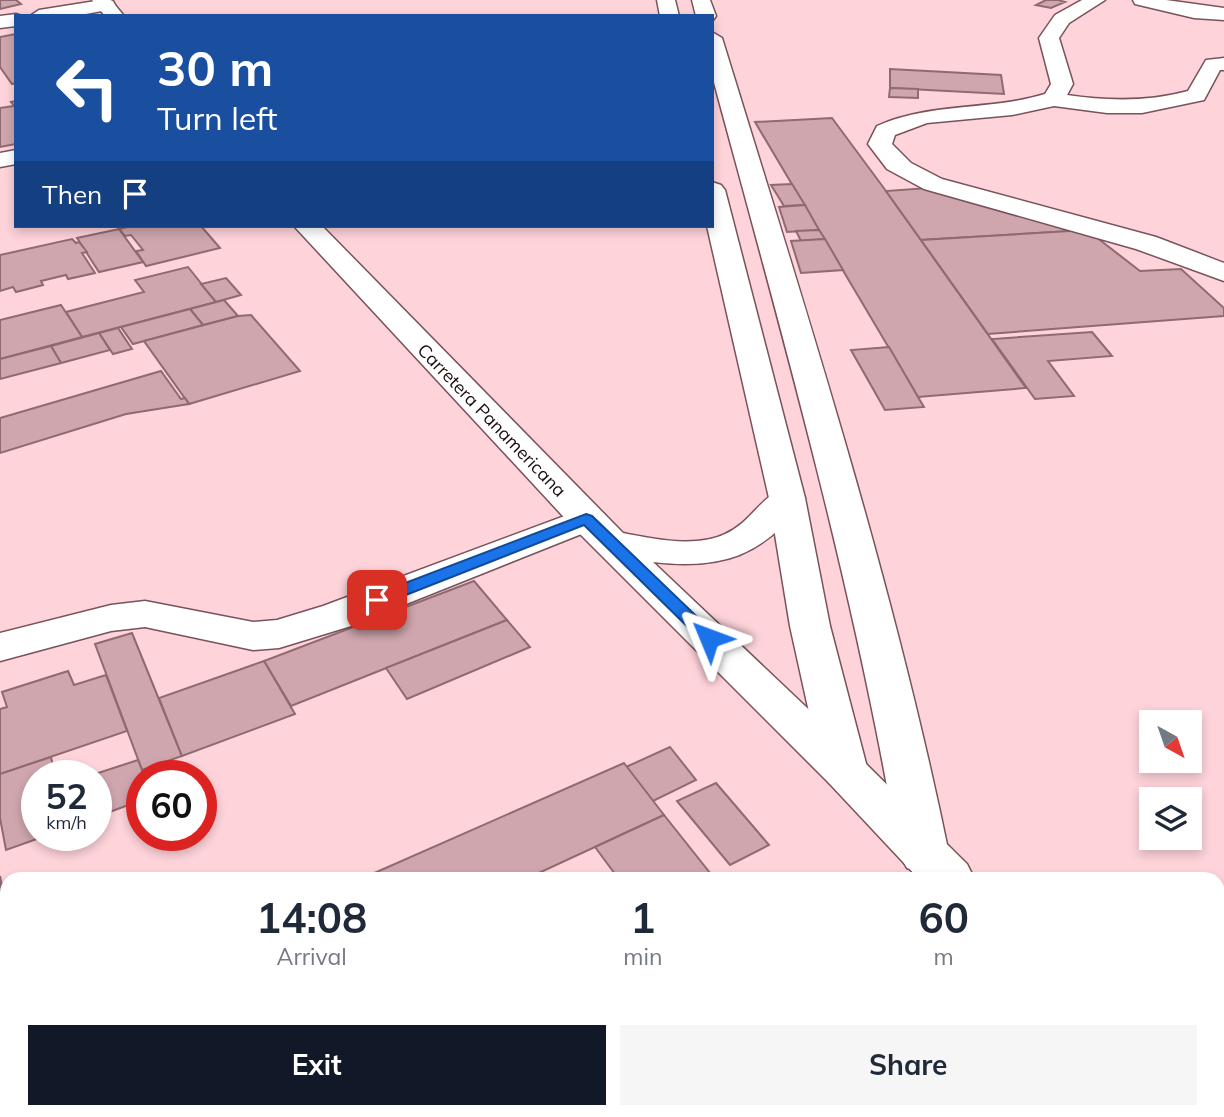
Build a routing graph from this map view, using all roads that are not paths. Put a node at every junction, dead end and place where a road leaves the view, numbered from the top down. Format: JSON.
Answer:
{"nodes":[{"id":1,"x":1096,"y":0,"type":"edge"},
{"id":2,"x":1142,"y":0,"type":"edge"},
{"id":3,"x":107,"y":7,"type":"edge"},
{"id":4,"x":54,"y":14,"type":"edge"},
{"id":5,"x":1224,"y":14,"type":"edge"},
{"id":6,"x":714,"y":45,"type":"edge"},
{"id":7,"x":1224,"y":64,"type":"edge"},
{"id":8,"x":1040,"y":102,"type":"junction"},
{"id":9,"x":714,"y":198,"type":"edge"},
{"id":10,"x":309,"y":228,"type":"edge"},
{"id":11,"x":1224,"y":273,"type":"edge"},
{"id":12,"x":787,"y":498,"type":"junction"},
{"id":13,"x":598,"y":531,"type":"junction"},
{"id":14,"x":0,"y":648,"type":"edge"},
{"id":15,"x":845,"y":771,"type":"junction"},
{"id":16,"x":937,"y":866,"type":"edge"}],
"edges":[{"from":1,"to":8,"type":"main road"},
{"from":2,"to":5,"type":"main road"},
{"from":3,"to":4,"type":"main road"},
{"from":6,"to":16,"type":"main road"},
{"from":7,"to":8,"type":"main road"},
{"from":8,"to":11,"type":"main road"},
{"from":9,"to":12,"type":"main road"},
{"from":10,"to":13,"type":"main road","name":"Carretera Panamericana"},
{"from":12,"to":13,"type":"main road"},
{"from":12,"to":15,"type":"main road"},
{"from":13,"to":14,"type":"main road"},
{"from":13,"to":15,"type":"main road","name":"Carretera Panamericana"},
{"from":15,"to":16,"type":"main road","name":"Carretera Panamericana"}]}
